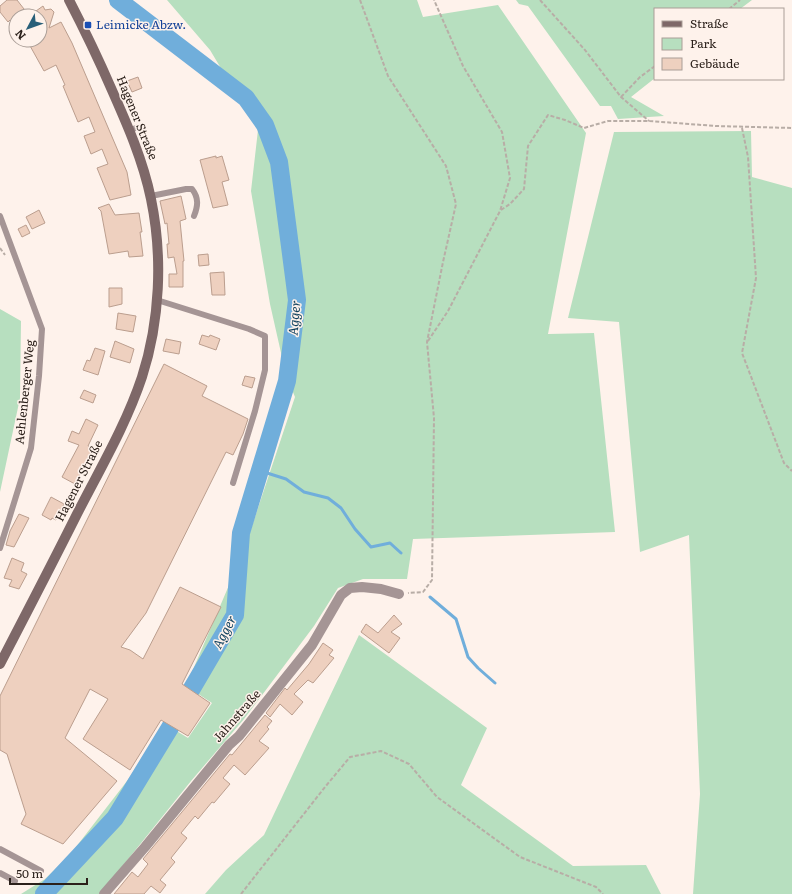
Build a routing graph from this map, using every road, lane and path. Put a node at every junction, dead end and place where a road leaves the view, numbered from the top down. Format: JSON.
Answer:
{"nodes":[{"id":1,"x":69,"y":0,"type":"edge"},
{"id":2,"x":360,"y":0,"type":"edge"},
{"id":3,"x":434,"y":0,"type":"edge"},
{"id":4,"x":540,"y":0,"type":"edge"},
{"id":5,"x":740,"y":0,"type":"edge"},
{"id":6,"x":730,"y":8,"type":"edge"},
{"id":7,"x":654,"y":67,"type":"edge"},
{"id":8,"x":621,"y":97,"type":"junction"},
{"id":9,"x":649,"y":121,"type":"junction"},
{"id":10,"x":742,"y":128,"type":"junction"},
{"id":11,"x":792,"y":128,"type":"edge"},
{"id":12,"x":151,"y":196,"type":"junction"},
{"id":13,"x":500,"y":211,"type":"junction"},
{"id":14,"x":0,"y":216,"type":"edge"},
{"id":15,"x":194,"y":216,"type":"dead end"},
{"id":16,"x":157,"y":300,"type":"junction"},
{"id":17,"x":427,"y":342,"type":"junction"},
{"id":18,"x":792,"y":471,"type":"edge"},
{"id":19,"x":234,"y":483,"type":"dead end"},
{"id":20,"x":0,"y":548,"type":"edge"},
{"id":21,"x":399,"y":594,"type":"joint"},
{"id":22,"x":0,"y":664,"type":"edge"},
{"id":23,"x":0,"y":849,"type":"edge"},
{"id":24,"x":41,"y":870,"type":"dead end"},
{"id":25,"x":0,"y":873,"type":"edge"},
{"id":26,"x":15,"y":881,"type":"dead end"},
{"id":27,"x":104,"y":894,"type":"edge"},
{"id":28,"x":241,"y":894,"type":"edge"},
{"id":29,"x":603,"y":894,"type":"edge"}],
"edges":[{"from":1,"to":12,"type":"main road","name":"Hagener Straße"},
{"from":2,"to":17,"type":"path"},
{"from":3,"to":13,"type":"path"},
{"from":4,"to":8,"type":"path"},
{"from":5,"to":6,"type":"path"},
{"from":7,"to":8,"type":"path"},
{"from":8,"to":9,"type":"path"},
{"from":9,"to":10,"type":"path"},
{"from":9,"to":13,"type":"path"},
{"from":10,"to":11,"type":"path"},
{"from":10,"to":18,"type":"path"},
{"from":12,"to":15,"type":"lane"},
{"from":12,"to":16,"type":"main road","name":"Hagener Straße"},
{"from":13,"to":17,"type":"path"},
{"from":14,"to":20,"type":"lane","name":"Aehlenberger Weg"},
{"from":16,"to":19,"type":"lane"},
{"from":16,"to":22,"type":"main road","name":"Hagener Straße"},
{"from":17,"to":21,"type":"path"},
{"from":21,"to":27,"type":"street","name":"Jahnstraße"},
{"from":23,"to":24,"type":"lane"},
{"from":25,"to":26,"type":"lane"},
{"from":28,"to":29,"type":"path"}]}
